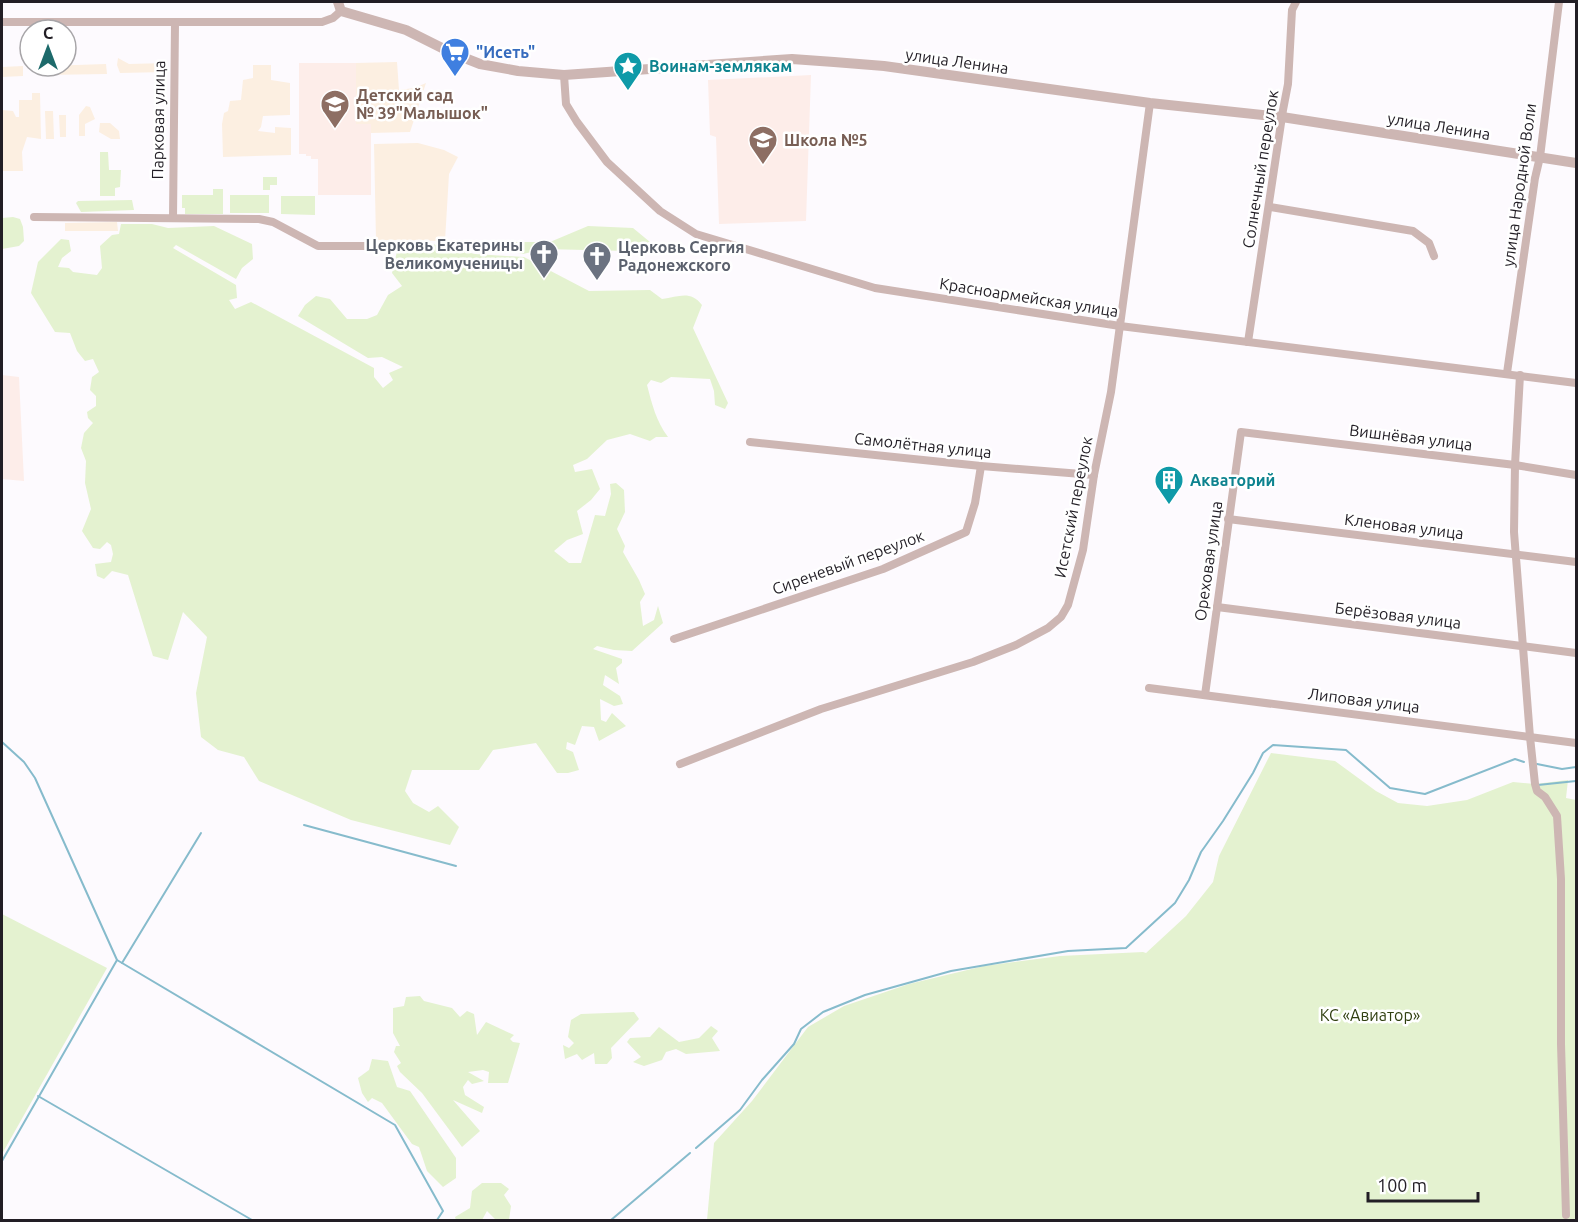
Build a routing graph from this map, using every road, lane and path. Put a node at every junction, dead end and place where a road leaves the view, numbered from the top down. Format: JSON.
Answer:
{"nodes":[{"id":1,"x":1296,"y":2,"type":"edge"},
{"id":2,"x":1559,"y":2,"type":"edge"},
{"id":3,"x":340,"y":6,"type":"edge"},
{"id":4,"x":2,"y":22,"type":"edge"},
{"id":5,"x":175,"y":22,"type":"junction"},
{"id":6,"x":564,"y":75,"type":"junction"},
{"id":7,"x":1150,"y":103,"type":"junction"},
{"id":8,"x":1282,"y":117,"type":"junction"},
{"id":9,"x":1540,"y":157,"type":"junction"},
{"id":10,"x":1576,"y":163,"type":"edge"},
{"id":11,"x":1270,"y":207,"type":"junction"},
{"id":12,"x":34,"y":217,"type":"dead end"},
{"id":13,"x":173,"y":218,"type":"junction"},
{"id":14,"x":387,"y":246,"type":"dead end"},
{"id":15,"x":1434,"y":256,"type":"dead end"},
{"id":16,"x":1120,"y":326,"type":"junction"},
{"id":17,"x":1248,"y":342,"type":"junction"},
{"id":18,"x":1507,"y":374,"type":"junction"},
{"id":19,"x":1520,"y":375,"type":"junction"},
{"id":20,"x":1576,"y":383,"type":"edge"},
{"id":21,"x":1241,"y":432,"type":"joint"},
{"id":22,"x":750,"y":442,"type":"dead end"},
{"id":23,"x":1515,"y":465,"type":"junction"},
{"id":24,"x":981,"y":466,"type":"junction"},
{"id":25,"x":1094,"y":475,"type":"junction"},
{"id":26,"x":1576,"y":475,"type":"edge"},
{"id":27,"x":1228,"y":519,"type":"junction"},
{"id":28,"x":1516,"y":555,"type":"junction"},
{"id":29,"x":1576,"y":562,"type":"edge"},
{"id":30,"x":1217,"y":607,"type":"junction"},
{"id":31,"x":674,"y":639,"type":"dead end"},
{"id":32,"x":1524,"y":646,"type":"junction"},
{"id":33,"x":1576,"y":653,"type":"edge"},
{"id":34,"x":1149,"y":688,"type":"dead end"},
{"id":35,"x":1204,"y":695,"type":"junction"},
{"id":36,"x":1530,"y":737,"type":"junction"},
{"id":37,"x":1576,"y":743,"type":"edge"},
{"id":38,"x":680,"y":764,"type":"dead end"},
{"id":39,"x":1566,"y":1215,"type":"dead end"}],
"edges":[{"from":1,"to":8,"type":"street","name":"Солнечный переулок"},
{"from":2,"to":9,"type":"street","name":"улица Народной Воли"},
{"from":3,"to":5,"type":"street","name":"улица Ленина"},
{"from":3,"to":6,"type":"street","name":"улица Ленина"},
{"from":4,"to":5,"type":"street","name":"улица Ленина"},
{"from":5,"to":13,"type":"street","name":"Парковая улица"},
{"from":6,"to":7,"type":"street","name":"улица Ленина"},
{"from":6,"to":16,"type":"street","name":"Красноармейская улица"},
{"from":7,"to":8,"type":"street","name":"улица Ленина"},
{"from":7,"to":16,"type":"street","name":"Исетский переулок"},
{"from":8,"to":9,"type":"street","name":"улица Ленина"},
{"from":8,"to":11,"type":"street","name":"Солнечный переулок"},
{"from":9,"to":10,"type":"street","name":"улица Ленина"},
{"from":9,"to":18,"type":"street","name":"улица Народной Воли"},
{"from":11,"to":15,"type":"street"},
{"from":11,"to":17,"type":"street","name":"Солнечный переулок"},
{"from":12,"to":13,"type":"street"},
{"from":13,"to":14,"type":"street"},
{"from":16,"to":17,"type":"street","name":"Красноармейская улица"},
{"from":16,"to":25,"type":"street","name":"Исетский переулок"},
{"from":17,"to":18,"type":"street","name":"Красноармейская улица"},
{"from":18,"to":19,"type":"street","name":"Красноармейская улица"},
{"from":19,"to":20,"type":"street","name":"Красноармейская улица"},
{"from":19,"to":23,"type":"street"},
{"from":21,"to":23,"type":"street","name":"Вишнёвая улица"},
{"from":21,"to":27,"type":"street","name":"Ореховая улица"},
{"from":22,"to":24,"type":"street","name":"Самолётная улица"},
{"from":23,"to":26,"type":"street","name":"Вишнёвая улица"},
{"from":23,"to":28,"type":"street"},
{"from":24,"to":25,"type":"street","name":"Самолётная улица"},
{"from":24,"to":31,"type":"street","name":"Сиреневый переулок"},
{"from":25,"to":38,"type":"street","name":"Исетский переулок"},
{"from":27,"to":28,"type":"street","name":"Кленовая улица"},
{"from":27,"to":30,"type":"street","name":"Ореховая улица"},
{"from":28,"to":29,"type":"street","name":"Кленовая улица"},
{"from":28,"to":32,"type":"street"},
{"from":30,"to":32,"type":"street","name":"Берёзовая улица"},
{"from":30,"to":35,"type":"street","name":"Ореховая улица"},
{"from":32,"to":33,"type":"street","name":"Берёзовая улица"},
{"from":32,"to":36,"type":"street"},
{"from":34,"to":35,"type":"street","name":"Липовая улица"},
{"from":35,"to":36,"type":"street","name":"Липовая улица"},
{"from":36,"to":37,"type":"street","name":"Липовая улица"},
{"from":36,"to":39,"type":"street"}]}
